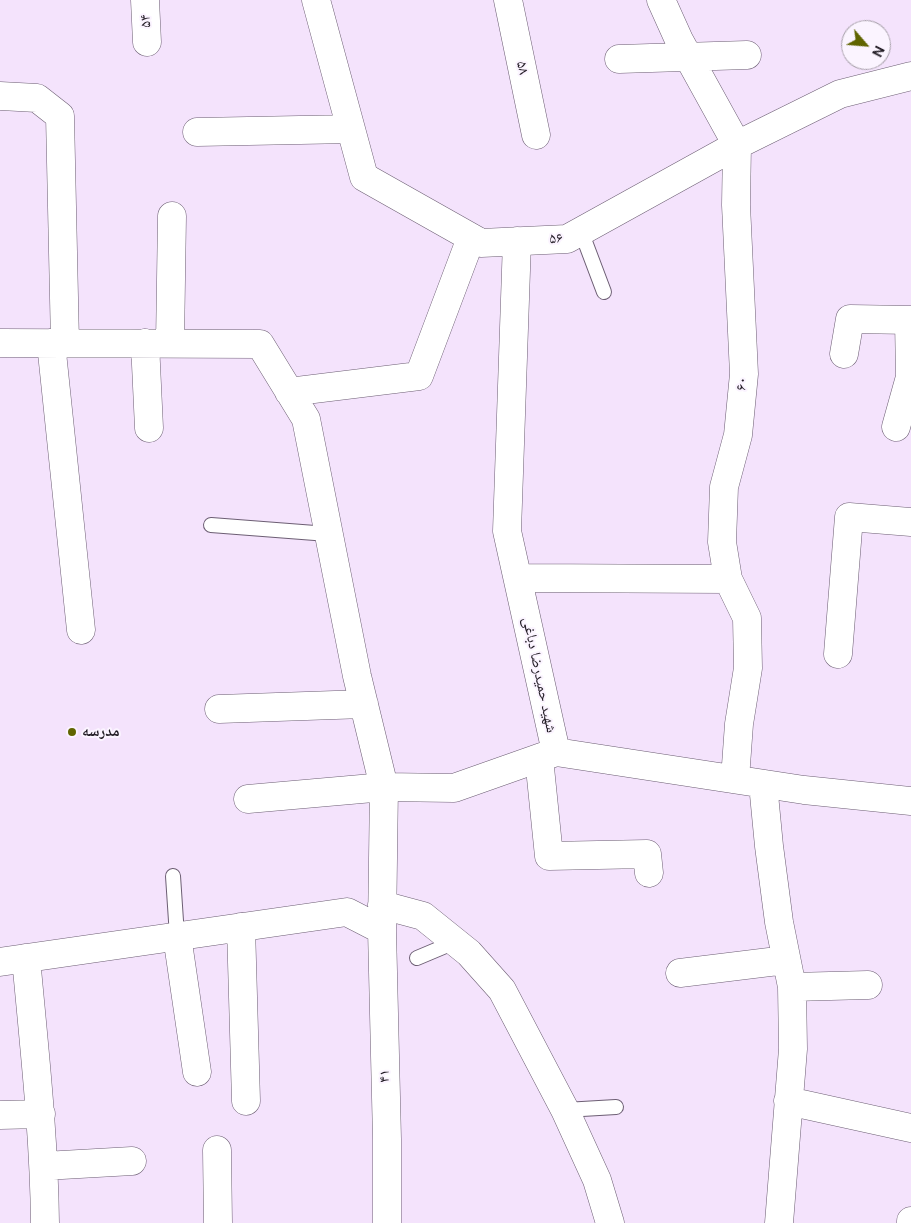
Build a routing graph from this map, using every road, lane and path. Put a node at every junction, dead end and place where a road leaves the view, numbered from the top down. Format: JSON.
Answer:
{"nodes":[{"id":1,"x":145,"y":0,"type":"edge"},
{"id":2,"x":316,"y":0,"type":"edge"},
{"id":3,"x":508,"y":0,"type":"edge"},
{"id":4,"x":662,"y":0,"type":"edge"},
{"id":5,"x":147,"y":42,"type":"dead end"},
{"id":6,"x":747,"y":55,"type":"dead end"},
{"id":7,"x":689,"y":58,"type":"junction"},
{"id":8,"x":619,"y":59,"type":"dead end"},
{"id":9,"x":911,"y":76,"type":"edge"},
{"id":10,"x":0,"y":96,"type":"edge"},
{"id":11,"x":351,"y":128,"type":"junction"},
{"id":12,"x":197,"y":132,"type":"dead end"},
{"id":13,"x":536,"y":135,"type":"dead end"},
{"id":14,"x":737,"y":145,"type":"junction"},
{"id":15,"x":172,"y":216,"type":"dead end"},
{"id":16,"x":581,"y":231,"type":"junction"},
{"id":17,"x":471,"y":238,"type":"junction"},
{"id":18,"x":517,"y":242,"type":"junction"},
{"id":19,"x":604,"y":292,"type":"dead end"},
{"id":20,"x":910,"y":320,"type":"edge"},
{"id":21,"x":0,"y":343,"type":"edge"},
{"id":22,"x":58,"y":343,"type":"junction"},
{"id":23,"x":157,"y":343,"type":"junction"},
{"id":24,"x":844,"y":354,"type":"dead end"},
{"id":25,"x":289,"y":392,"type":"junction"},
{"id":26,"x":896,"y":427,"type":"dead end"},
{"id":27,"x":149,"y":428,"type":"dead end"},
{"id":28,"x":911,"y":522,"type":"edge"},
{"id":29,"x":212,"y":525,"type":"dead end"},
{"id":30,"x":328,"y":534,"type":"junction"},
{"id":31,"x":518,"y":578,"type":"junction"},
{"id":32,"x":728,"y":579,"type":"junction"},
{"id":33,"x":81,"y":630,"type":"dead end"},
{"id":34,"x":838,"y":654,"type":"dead end"},
{"id":35,"x":364,"y":704,"type":"junction"},
{"id":36,"x":219,"y":709,"type":"dead end"},
{"id":37,"x":547,"y":755,"type":"junction"},
{"id":38,"x":735,"y":780,"type":"junction"},
{"id":39,"x":763,"y":784,"type":"junction"},
{"id":40,"x":384,"y":787,"type":"junction"},
{"id":41,"x":248,"y":799,"type":"dead end"},
{"id":42,"x":911,"y":801,"type":"edge"},
{"id":43,"x":650,"y":873,"type":"dead end"},
{"id":44,"x":173,"y":876,"type":"dead end"},
{"id":45,"x":382,"y":917,"type":"junction"},
{"id":46,"x":241,"y":927,"type":"junction"},
{"id":47,"x":177,"y":936,"type":"junction"},
{"id":48,"x":455,"y":942,"type":"junction"},
{"id":49,"x":417,"y":958,"type":"dead end"},
{"id":50,"x":13,"y":960,"type":"edge"},
{"id":51,"x":786,"y":960,"type":"junction"},
{"id":52,"x":680,"y":973,"type":"dead end"},
{"id":53,"x":868,"y":985,"type":"dead end"},
{"id":54,"x":792,"y":986,"type":"junction"},
{"id":55,"x":197,"y":1072,"type":"dead end"},
{"id":56,"x":246,"y":1101,"type":"dead end"},
{"id":57,"x":788,"y":1101,"type":"junction"},
{"id":58,"x":616,"y":1107,"type":"dead end"},
{"id":59,"x":565,"y":1110,"type":"junction"},
{"id":60,"x":41,"y":1114,"type":"junction"},
{"id":61,"x":0,"y":1115,"type":"edge"},
{"id":62,"x":911,"y":1128,"type":"edge"},
{"id":63,"x":217,"y":1150,"type":"dead end"},
{"id":64,"x":132,"y":1162,"type":"dead end"},
{"id":65,"x":44,"y":1166,"type":"junction"},
{"id":66,"x":45,"y":1223,"type":"edge"},
{"id":67,"x":218,"y":1223,"type":"edge"},
{"id":68,"x":387,"y":1223,"type":"edge"},
{"id":69,"x":610,"y":1223,"type":"edge"},
{"id":70,"x":779,"y":1223,"type":"edge"}],
"edges":[{"from":1,"to":5,"type":"street","name":"۵۴"},
{"from":2,"to":11,"type":"street","name":"۵۶"},
{"from":3,"to":13,"type":"street","name":"۵۸"},
{"from":4,"to":7,"type":"street","name":"۶۰"},
{"from":6,"to":7,"type":"street"},
{"from":7,"to":8,"type":"street"},
{"from":7,"to":14,"type":"street","name":"۶۰"},
{"from":9,"to":14,"type":"street","name":"۵۶"},
{"from":10,"to":22,"type":"street"},
{"from":11,"to":12,"type":"street"},
{"from":11,"to":17,"type":"street","name":"۵۶"},
{"from":14,"to":16,"type":"street","name":"۵۶"},
{"from":14,"to":32,"type":"street","name":"۶۰"},
{"from":15,"to":23,"type":"street"},
{"from":16,"to":18,"type":"street","name":"۵۶"},
{"from":16,"to":19,"type":"lane"},
{"from":17,"to":18,"type":"street","name":"۵۶"},
{"from":17,"to":25,"type":"street"},
{"from":18,"to":31,"type":"street","name":"شهید حمیدرضا دباغی"},
{"from":20,"to":24,"type":"street"},
{"from":20,"to":26,"type":"street"},
{"from":21,"to":22,"type":"street"},
{"from":22,"to":23,"type":"street"},
{"from":22,"to":33,"type":"street"},
{"from":23,"to":25,"type":"street","name":"۴۱"},
{"from":23,"to":27,"type":"street"},
{"from":25,"to":30,"type":"street","name":"۴۱"},
{"from":28,"to":34,"type":"street"},
{"from":29,"to":30,"type":"lane"},
{"from":30,"to":35,"type":"street","name":"۴۱"},
{"from":31,"to":32,"type":"street"},
{"from":31,"to":37,"type":"street","name":"شهید حمیدرضا دباغی"},
{"from":32,"to":38,"type":"street","name":"۶۰"},
{"from":35,"to":36,"type":"street"},
{"from":35,"to":40,"type":"street","name":"۴۱"},
{"from":37,"to":38,"type":"street","name":"شهید حمیدرضا دباغی"},
{"from":37,"to":40,"type":"street"},
{"from":37,"to":43,"type":"street"},
{"from":38,"to":39,"type":"street","name":"شهید حمیدرضا دباغی"},
{"from":39,"to":42,"type":"street","name":"شهید حمیدرضا دباغی"},
{"from":39,"to":51,"type":"street"},
{"from":40,"to":41,"type":"street"},
{"from":40,"to":45,"type":"street","name":"۴۱"},
{"from":44,"to":47,"type":"lane"},
{"from":45,"to":46,"type":"street"},
{"from":45,"to":48,"type":"street"},
{"from":45,"to":68,"type":"street","name":"۴۱"},
{"from":46,"to":47,"type":"street"},
{"from":46,"to":56,"type":"street"},
{"from":47,"to":50,"type":"street"},
{"from":47,"to":55,"type":"street"},
{"from":48,"to":49,"type":"lane"},
{"from":48,"to":59,"type":"street"},
{"from":50,"to":60,"type":"street"},
{"from":51,"to":52,"type":"street"},
{"from":51,"to":54,"type":"street"},
{"from":53,"to":54,"type":"street"},
{"from":54,"to":57,"type":"street"},
{"from":57,"to":62,"type":"street"},
{"from":57,"to":70,"type":"street"},
{"from":58,"to":59,"type":"lane"},
{"from":59,"to":69,"type":"street"},
{"from":60,"to":61,"type":"street"},
{"from":60,"to":65,"type":"street"},
{"from":63,"to":67,"type":"street"},
{"from":64,"to":65,"type":"street"},
{"from":65,"to":66,"type":"street"}]}
